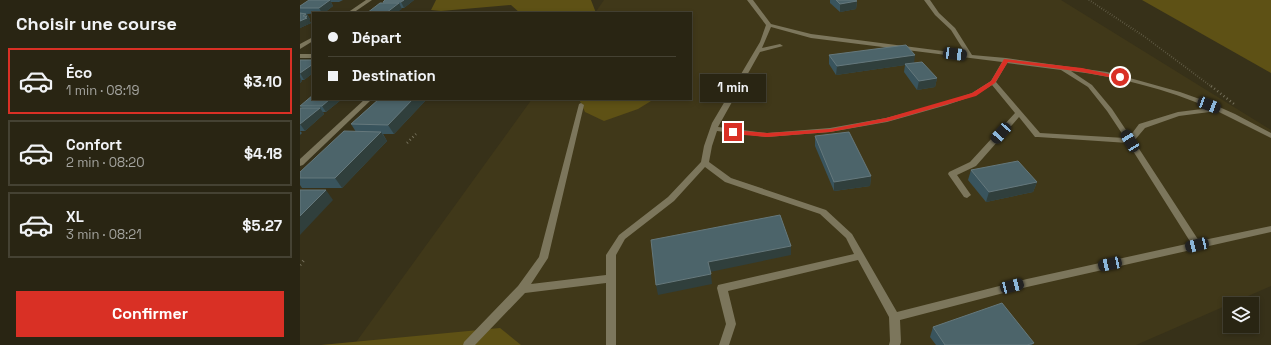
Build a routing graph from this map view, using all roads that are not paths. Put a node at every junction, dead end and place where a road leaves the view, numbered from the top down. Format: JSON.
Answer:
{"nodes":[{"id":1,"x":369,"y":0,"type":"edge"},
{"id":2,"x":752,"y":0,"type":"edge"},
{"id":3,"x":927,"y":0,"type":"edge"},
{"id":4,"x":351,"y":12,"type":"edge"},
{"id":5,"x":769,"y":25,"type":"junction"},
{"id":6,"x":312,"y":40,"type":"edge"},
{"id":7,"x":780,"y":46,"type":"dead end"},
{"id":8,"x":300,"y":48,"type":"edge"},
{"id":9,"x":758,"y":50,"type":"junction"},
{"id":10,"x":300,"y":56,"type":"edge"},
{"id":11,"x":312,"y":56,"type":"edge"},
{"id":12,"x":970,"y":56,"type":"junction"},
{"id":13,"x":1006,"y":60,"type":"junction"},
{"id":14,"x":1060,"y":67,"type":"junction"},
{"id":15,"x":993,"y":82,"type":"junction"},
{"id":16,"x":368,"y":100,"type":"edge"},
{"id":17,"x":581,"y":105,"type":"dead end"},
{"id":18,"x":1219,"y":109,"type":"junction"},
{"id":19,"x":1020,"y":113,"type":"junction"},
{"id":20,"x":714,"y":129,"type":"junction"},
{"id":21,"x":1271,"y":136,"type":"edge"},
{"id":22,"x":1130,"y":141,"type":"junction"},
{"id":23,"x":300,"y":163,"type":"edge"},
{"id":24,"x":705,"y":163,"type":"junction"},
{"id":25,"x":966,"y":195,"type":"dead end"},
{"id":26,"x":1271,"y":229,"type":"edge"},
{"id":27,"x":1197,"y":245,"type":"junction"},
{"id":28,"x":860,"y":256,"type":"junction"},
{"id":29,"x":611,"y":278,"type":"junction"},
{"id":30,"x":522,"y":289,"type":"junction"},
{"id":31,"x":894,"y":316,"type":"junction"},
{"id":32,"x":468,"y":345,"type":"edge"},
{"id":33,"x":611,"y":345,"type":"edge"},
{"id":34,"x":724,"y":345,"type":"edge"},
{"id":35,"x":894,"y":345,"type":"edge"}],
"edges":[{"from":1,"to":4,"type":"street"},
{"from":2,"to":5,"type":"street"},
{"from":3,"to":12,"type":"street"},
{"from":5,"to":9,"type":"street"},
{"from":5,"to":12,"type":"street"},
{"from":6,"to":8,"type":"street"},
{"from":7,"to":9,"type":"street"},
{"from":9,"to":20,"type":"street"},
{"from":10,"to":11,"type":"street"},
{"from":12,"to":13,"type":"street"},
{"from":13,"to":14,"type":"street"},
{"from":13,"to":15,"type":"street"},
{"from":14,"to":18,"type":"street"},
{"from":14,"to":22,"type":"street"},
{"from":15,"to":19,"type":"street"},
{"from":15,"to":20,"type":"street"},
{"from":16,"to":23,"type":"street"},
{"from":17,"to":30,"type":"street"},
{"from":18,"to":21,"type":"street"},
{"from":18,"to":22,"type":"street"},
{"from":19,"to":22,"type":"street"},
{"from":19,"to":25,"type":"street"},
{"from":20,"to":24,"type":"street"},
{"from":22,"to":27,"type":"street"},
{"from":24,"to":28,"type":"street"},
{"from":24,"to":29,"type":"street"},
{"from":26,"to":27,"type":"street"},
{"from":27,"to":31,"type":"street"},
{"from":28,"to":31,"type":"street"},
{"from":28,"to":34,"type":"street"},
{"from":29,"to":30,"type":"street"},
{"from":29,"to":33,"type":"street"},
{"from":30,"to":32,"type":"street"},
{"from":31,"to":35,"type":"street"}]}
